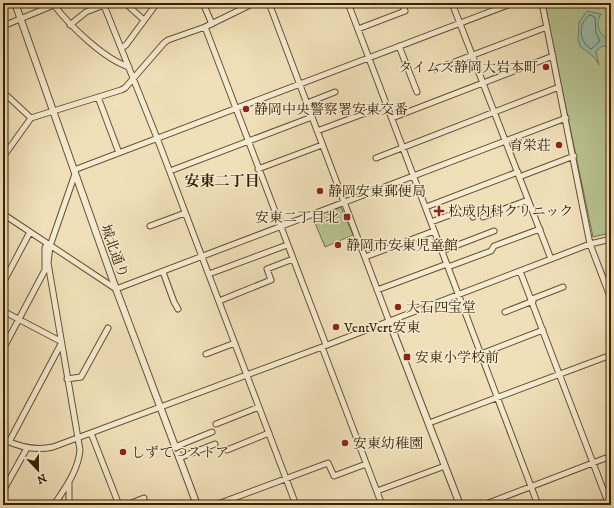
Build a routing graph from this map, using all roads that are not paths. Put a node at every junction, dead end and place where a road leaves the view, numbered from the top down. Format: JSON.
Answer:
{"nodes":[{"id":1,"x":15,"y":3,"type":"edge"},
{"id":2,"x":109,"y":3,"type":"edge"},
{"id":3,"x":125,"y":3,"type":"edge"},
{"id":4,"x":157,"y":3,"type":"edge"},
{"id":5,"x":203,"y":3,"type":"edge"},
{"id":6,"x":254,"y":3,"type":"edge"},
{"id":7,"x":269,"y":3,"type":"edge"},
{"id":8,"x":348,"y":3,"type":"edge"},
{"id":9,"x":410,"y":3,"type":"edge"},
{"id":10,"x":452,"y":3,"type":"edge"},
{"id":11,"x":513,"y":3,"type":"edge"},
{"id":12,"x":542,"y":3,"type":"edge"},
{"id":13,"x":103,"y":4,"type":"edge"},
{"id":14,"x":22,"y":19,"type":"junction"},
{"id":15,"x":144,"y":20,"type":"junction"},
{"id":16,"x":460,"y":23,"type":"junction"},
{"id":17,"x":212,"y":24,"type":"junction"},
{"id":18,"x":70,"y":25,"type":"junction"},
{"id":19,"x":3,"y":26,"type":"edge"},
{"id":20,"x":205,"y":27,"type":"junction"},
{"id":21,"x":547,"y":27,"type":"junction"},
{"id":22,"x":358,"y":28,"type":"junction"},
{"id":23,"x":400,"y":46,"type":"junction"},
{"id":24,"x":121,"y":48,"type":"junction"},
{"id":25,"x":473,"y":56,"type":"junction"},
{"id":26,"x":553,"y":56,"type":"junction"},
{"id":27,"x":369,"y":58,"type":"junction"},
{"id":28,"x":129,"y":68,"type":"junction"},
{"id":29,"x":436,"y":69,"type":"dead end"},
{"id":30,"x":134,"y":78,"type":"junction"},
{"id":31,"x":300,"y":83,"type":"junction"},
{"id":32,"x":483,"y":83,"type":"junction"},
{"id":33,"x":559,"y":87,"type":"junction"},
{"id":34,"x":3,"y":92,"type":"edge"},
{"id":35,"x":335,"y":92,"type":"dead end"},
{"id":36,"x":417,"y":92,"type":"dead end"},
{"id":37,"x":98,"y":97,"type":"junction"},
{"id":38,"x":307,"y":103,"type":"junction"},
{"id":39,"x":387,"y":105,"type":"junction"},
{"id":40,"x":235,"y":108,"type":"junction"},
{"id":41,"x":53,"y":112,"type":"junction"},
{"id":42,"x":494,"y":112,"type":"junction"},
{"id":43,"x":312,"y":117,"type":"junction"},
{"id":44,"x":31,"y":118,"type":"junction"},
{"id":45,"x":392,"y":118,"type":"junction"},
{"id":46,"x":566,"y":118,"type":"junction"},
{"id":47,"x":317,"y":131,"type":"junction"},
{"id":48,"x":157,"y":138,"type":"junction"},
{"id":49,"x":506,"y":141,"type":"junction"},
{"id":50,"x":248,"y":142,"type":"junction"},
{"id":51,"x":322,"y":145,"type":"junction"},
{"id":52,"x":403,"y":147,"type":"junction"},
{"id":53,"x":119,"y":153,"type":"junction"},
{"id":54,"x":574,"y":156,"type":"junction"},
{"id":55,"x":3,"y":157,"type":"edge"},
{"id":56,"x":376,"y":158,"type":"dead end"},
{"id":57,"x":258,"y":169,"type":"junction"},
{"id":58,"x":170,"y":171,"type":"junction"},
{"id":59,"x":74,"y":172,"type":"junction"},
{"id":60,"x":518,"y":174,"type":"junction"},
{"id":61,"x":413,"y":176,"type":"junction"},
{"id":62,"x":528,"y":200,"type":"junction"},
{"id":63,"x":343,"y":202,"type":"junction"},
{"id":64,"x":426,"y":207,"type":"junction"},
{"id":65,"x":185,"y":213,"type":"junction"},
{"id":66,"x":3,"y":214,"type":"edge"},
{"id":67,"x":473,"y":217,"type":"dead end"},
{"id":68,"x":483,"y":217,"type":"dead end"},
{"id":69,"x":431,"y":222,"type":"junction"},
{"id":70,"x":150,"y":226,"type":"dead end"},
{"id":71,"x":280,"y":227,"type":"junction"},
{"id":72,"x":540,"y":229,"type":"junction"},
{"id":73,"x":434,"y":231,"type":"junction"},
{"id":74,"x":494,"y":231,"type":"dead end"},
{"id":75,"x":30,"y":232,"type":"junction"},
{"id":76,"x":611,"y":239,"type":"edge"},
{"id":77,"x":287,"y":244,"type":"junction"},
{"id":78,"x":590,"y":244,"type":"junction"},
{"id":79,"x":49,"y":245,"type":"junction"},
{"id":80,"x":442,"y":251,"type":"junction"},
{"id":81,"x":202,"y":256,"type":"junction"},
{"id":82,"x":365,"y":258,"type":"junction"},
{"id":83,"x":292,"y":259,"type":"junction"},
{"id":84,"x":551,"y":259,"type":"junction"},
{"id":85,"x":448,"y":265,"type":"junction"},
{"id":86,"x":520,"y":271,"type":"junction"},
{"id":87,"x":163,"y":272,"type":"junction"},
{"id":88,"x":209,"y":274,"type":"junction"},
{"id":89,"x":3,"y":283,"type":"edge"},
{"id":90,"x":563,"y":287,"type":"dead end"},
{"id":91,"x":116,"y":289,"type":"junction"},
{"id":92,"x":377,"y":290,"type":"junction"},
{"id":93,"x":458,"y":294,"type":"junction"},
{"id":94,"x":611,"y":299,"type":"edge"},
{"id":95,"x":532,"y":300,"type":"junction"},
{"id":96,"x":219,"y":301,"type":"junction"},
{"id":97,"x":178,"y":309,"type":"dead end"},
{"id":98,"x":3,"y":311,"type":"edge"},
{"id":99,"x":505,"y":312,"type":"dead end"},
{"id":100,"x":19,"y":319,"type":"junction"},
{"id":101,"x":389,"y":321,"type":"junction"},
{"id":102,"x":108,"y":328,"type":"dead end"},
{"id":103,"x":544,"y":330,"type":"junction"},
{"id":104,"x":61,"y":342,"type":"junction"},
{"id":105,"x":235,"y":344,"type":"junction"},
{"id":106,"x":324,"y":346,"type":"junction"},
{"id":107,"x":3,"y":349,"type":"edge"},
{"id":108,"x":206,"y":354,"type":"dead end"},
{"id":109,"x":481,"y":354,"type":"junction"},
{"id":110,"x":611,"y":355,"type":"edge"},
{"id":111,"x":247,"y":374,"type":"junction"},
{"id":112,"x":561,"y":374,"type":"junction"},
{"id":113,"x":67,"y":379,"type":"junction"},
{"id":114,"x":497,"y":398,"type":"junction"},
{"id":115,"x":160,"y":408,"type":"junction"},
{"id":116,"x":259,"y":408,"type":"junction"},
{"id":117,"x":429,"y":423,"type":"junction"},
{"id":118,"x":216,"y":424,"type":"dead end"},
{"id":119,"x":212,"y":432,"type":"dead end"},
{"id":120,"x":91,"y":433,"type":"junction"},
{"id":121,"x":269,"y":433,"type":"junction"},
{"id":122,"x":77,"y":438,"type":"junction"},
{"id":123,"x":3,"y":439,"type":"edge"},
{"id":124,"x":10,"y":442,"type":"junction"},
{"id":125,"x":215,"y":444,"type":"dead end"},
{"id":126,"x":174,"y":447,"type":"junction"},
{"id":127,"x":27,"y":448,"type":"junction"},
{"id":128,"x":227,"y":450,"type":"dead end"},
{"id":129,"x":611,"y":456,"type":"edge"},
{"id":130,"x":179,"y":458,"type":"junction"},
{"id":131,"x":594,"y":463,"type":"junction"},
{"id":132,"x":366,"y":464,"type":"junction"},
{"id":133,"x":445,"y":466,"type":"junction"},
{"id":134,"x":286,"y":479,"type":"junction"},
{"id":135,"x":69,"y":481,"type":"junction"},
{"id":136,"x":531,"y":486,"type":"junction"},
{"id":137,"x":3,"y":491,"type":"edge"},
{"id":138,"x":377,"y":491,"type":"junction"},
{"id":139,"x":144,"y":498,"type":"dead end"},
{"id":140,"x":54,"y":505,"type":"edge"},
{"id":141,"x":69,"y":505,"type":"edge"},
{"id":142,"x":119,"y":505,"type":"edge"},
{"id":143,"x":126,"y":505,"type":"edge"},
{"id":144,"x":196,"y":505,"type":"edge"},
{"id":145,"x":215,"y":505,"type":"edge"},
{"id":146,"x":296,"y":505,"type":"edge"},
{"id":147,"x":382,"y":505,"type":"edge"},
{"id":148,"x":460,"y":505,"type":"edge"},
{"id":149,"x":482,"y":505,"type":"edge"},
{"id":150,"x":538,"y":505,"type":"edge"},
{"id":151,"x":609,"y":505,"type":"edge"}],
"edges":[{"from":1,"to":14,"type":"street","name":"城北通り"},
{"from":2,"to":13,"type":"street"},
{"from":3,"to":15,"type":"street"},
{"from":4,"to":15,"type":"street"},
{"from":5,"to":17,"type":"street"},
{"from":6,"to":17,"type":"street"},
{"from":7,"to":31,"type":"street"},
{"from":8,"to":22,"type":"street"},
{"from":9,"to":22,"type":"street"},
{"from":10,"to":16,"type":"street"},
{"from":11,"to":16,"type":"street"},
{"from":12,"to":21,"type":"street"},
{"from":13,"to":18,"type":"street"},
{"from":13,"to":24,"type":"street"},
{"from":14,"to":18,"type":"street"},
{"from":14,"to":19,"type":"street"},
{"from":14,"to":41,"type":"street","name":"城北通り"},
{"from":15,"to":24,"type":"street"},
{"from":16,"to":23,"type":"street"},
{"from":16,"to":25,"type":"street"},
{"from":17,"to":20,"type":"street"},
{"from":18,"to":28,"type":"street"},
{"from":20,"to":30,"type":"street"},
{"from":20,"to":40,"type":"street"},
{"from":21,"to":25,"type":"street"},
{"from":21,"to":26,"type":"street"},
{"from":22,"to":27,"type":"street"},
{"from":23,"to":27,"type":"street"},
{"from":23,"to":36,"type":"street"},
{"from":24,"to":28,"type":"street"},
{"from":25,"to":29,"type":"street"},
{"from":25,"to":32,"type":"street"},
{"from":26,"to":32,"type":"street"},
{"from":26,"to":33,"type":"street"},
{"from":27,"to":31,"type":"street"},
{"from":27,"to":39,"type":"street"},
{"from":28,"to":30,"type":"street"},
{"from":30,"to":37,"type":"street"},
{"from":30,"to":48,"type":"street"},
{"from":31,"to":38,"type":"street"},
{"from":31,"to":40,"type":"street"},
{"from":32,"to":42,"type":"street"},
{"from":32,"to":45,"type":"street"},
{"from":33,"to":42,"type":"street"},
{"from":33,"to":46,"type":"street"},
{"from":34,"to":44,"type":"street"},
{"from":35,"to":38,"type":"street"},
{"from":37,"to":41,"type":"street"},
{"from":37,"to":53,"type":"street"},
{"from":38,"to":43,"type":"street"},
{"from":39,"to":45,"type":"street"},
{"from":39,"to":47,"type":"street"},
{"from":40,"to":48,"type":"street"},
{"from":40,"to":50,"type":"street"},
{"from":41,"to":44,"type":"street"},
{"from":41,"to":59,"type":"street","name":"城北通り"},
{"from":42,"to":49,"type":"street"},
{"from":42,"to":52,"type":"street"},
{"from":43,"to":47,"type":"street"},
{"from":43,"to":50,"type":"street"},
{"from":44,"to":55,"type":"street"},
{"from":45,"to":52,"type":"street"},
{"from":46,"to":49,"type":"street"},
{"from":46,"to":54,"type":"street"},
{"from":47,"to":51,"type":"street"},
{"from":48,"to":53,"type":"street"},
{"from":48,"to":58,"type":"street"},
{"from":49,"to":60,"type":"street"},
{"from":49,"to":61,"type":"street"},
{"from":50,"to":57,"type":"street"},
{"from":50,"to":58,"type":"street"},
{"from":51,"to":57,"type":"street"},
{"from":51,"to":63,"type":"street"},
{"from":52,"to":56,"type":"street"},
{"from":52,"to":61,"type":"street"},
{"from":53,"to":59,"type":"street"},
{"from":54,"to":60,"type":"street"},
{"from":54,"to":78,"type":"street"},
{"from":57,"to":71,"type":"street"},
{"from":58,"to":65,"type":"street"},
{"from":59,"to":79,"type":"street"},
{"from":59,"to":91,"type":"street","name":"城北通り"},
{"from":60,"to":62,"type":"street"},
{"from":60,"to":64,"type":"street"},
{"from":61,"to":63,"type":"street"},
{"from":61,"to":64,"type":"street"},
{"from":62,"to":68,"type":"street"},
{"from":62,"to":72,"type":"street"},
{"from":63,"to":71,"type":"street"},
{"from":63,"to":82,"type":"street"},
{"from":64,"to":69,"type":"street"},
{"from":65,"to":70,"type":"street"},
{"from":65,"to":81,"type":"street"},
{"from":66,"to":75,"type":"street"},
{"from":67,"to":69,"type":"street"},
{"from":69,"to":73,"type":"street"},
{"from":71,"to":77,"type":"street"},
{"from":71,"to":81,"type":"street"},
{"from":72,"to":84,"type":"street"},
{"from":72,"to":85,"type":"street"},
{"from":73,"to":80,"type":"street"},
{"from":73,"to":82,"type":"street"},
{"from":74,"to":80,"type":"street"},
{"from":75,"to":79,"type":"street"},
{"from":75,"to":89,"type":"street"},
{"from":76,"to":78,"type":"street"},
{"from":77,"to":83,"type":"street"},
{"from":77,"to":88,"type":"street"},
{"from":78,"to":84,"type":"street"},
{"from":78,"to":94,"type":"street"},
{"from":79,"to":91,"type":"street"},
{"from":79,"to":100,"type":"street"},
{"from":79,"to":104,"type":"street"},
{"from":80,"to":85,"type":"street"},
{"from":81,"to":87,"type":"street"},
{"from":81,"to":88,"type":"street"},
{"from":82,"to":92,"type":"street"},
{"from":83,"to":96,"type":"street"},
{"from":83,"to":106,"type":"street"},
{"from":84,"to":86,"type":"street"},
{"from":85,"to":92,"type":"street"},
{"from":85,"to":93,"type":"street"},
{"from":86,"to":93,"type":"street"},
{"from":86,"to":95,"type":"street"},
{"from":87,"to":91,"type":"street"},
{"from":87,"to":97,"type":"street"},
{"from":88,"to":96,"type":"street"},
{"from":90,"to":95,"type":"street"},
{"from":91,"to":115,"type":"street","name":"城北通り"},
{"from":92,"to":101,"type":"street"},
{"from":93,"to":101,"type":"street"},
{"from":93,"to":109,"type":"street"},
{"from":95,"to":99,"type":"street"},
{"from":95,"to":103,"type":"street"},
{"from":96,"to":105,"type":"street"},
{"from":98,"to":100,"type":"street"},
{"from":100,"to":104,"type":"street"},
{"from":100,"to":107,"type":"street"},
{"from":101,"to":106,"type":"street"},
{"from":101,"to":117,"type":"street"},
{"from":102,"to":113,"type":"street"},
{"from":103,"to":109,"type":"street"},
{"from":103,"to":112,"type":"street"},
{"from":104,"to":113,"type":"street"},
{"from":104,"to":124,"type":"street"},
{"from":105,"to":108,"type":"street"},
{"from":105,"to":111,"type":"street"},
{"from":106,"to":111,"type":"street"},
{"from":106,"to":132,"type":"street"},
{"from":109,"to":114,"type":"street"},
{"from":110,"to":112,"type":"street"},
{"from":111,"to":115,"type":"street"},
{"from":111,"to":116,"type":"street"},
{"from":112,"to":114,"type":"street"},
{"from":112,"to":131,"type":"street"},
{"from":113,"to":122,"type":"street"},
{"from":114,"to":117,"type":"street"},
{"from":114,"to":136,"type":"street"},
{"from":115,"to":120,"type":"street"},
{"from":115,"to":126,"type":"street","name":"城北通り"},
{"from":116,"to":118,"type":"street"},
{"from":116,"to":121,"type":"street"},
{"from":117,"to":133,"type":"street"},
{"from":119,"to":126,"type":"street"},
{"from":120,"to":122,"type":"street"},
{"from":120,"to":142,"type":"street"},
{"from":121,"to":128,"type":"street"},
{"from":121,"to":134,"type":"street"},
{"from":122,"to":127,"type":"street"},
{"from":122,"to":135,"type":"street"},
{"from":123,"to":124,"type":"street"},
{"from":124,"to":127,"type":"street"},
{"from":125,"to":130,"type":"street"},
{"from":126,"to":130,"type":"street","name":"城北通り"},
{"from":127,"to":137,"type":"street"},
{"from":129,"to":131,"type":"street"},
{"from":130,"to":144,"type":"street","name":"城北通り"},
{"from":131,"to":136,"type":"street"},
{"from":131,"to":151,"type":"street"},
{"from":132,"to":134,"type":"street"},
{"from":132,"to":138,"type":"street"},
{"from":133,"to":138,"type":"street"},
{"from":133,"to":148,"type":"street"},
{"from":134,"to":145,"type":"street"},
{"from":134,"to":146,"type":"street"},
{"from":135,"to":140,"type":"street"},
{"from":135,"to":141,"type":"street"},
{"from":136,"to":149,"type":"street"},
{"from":136,"to":150,"type":"street"},
{"from":138,"to":147,"type":"street"},
{"from":139,"to":143,"type":"street"}]}
